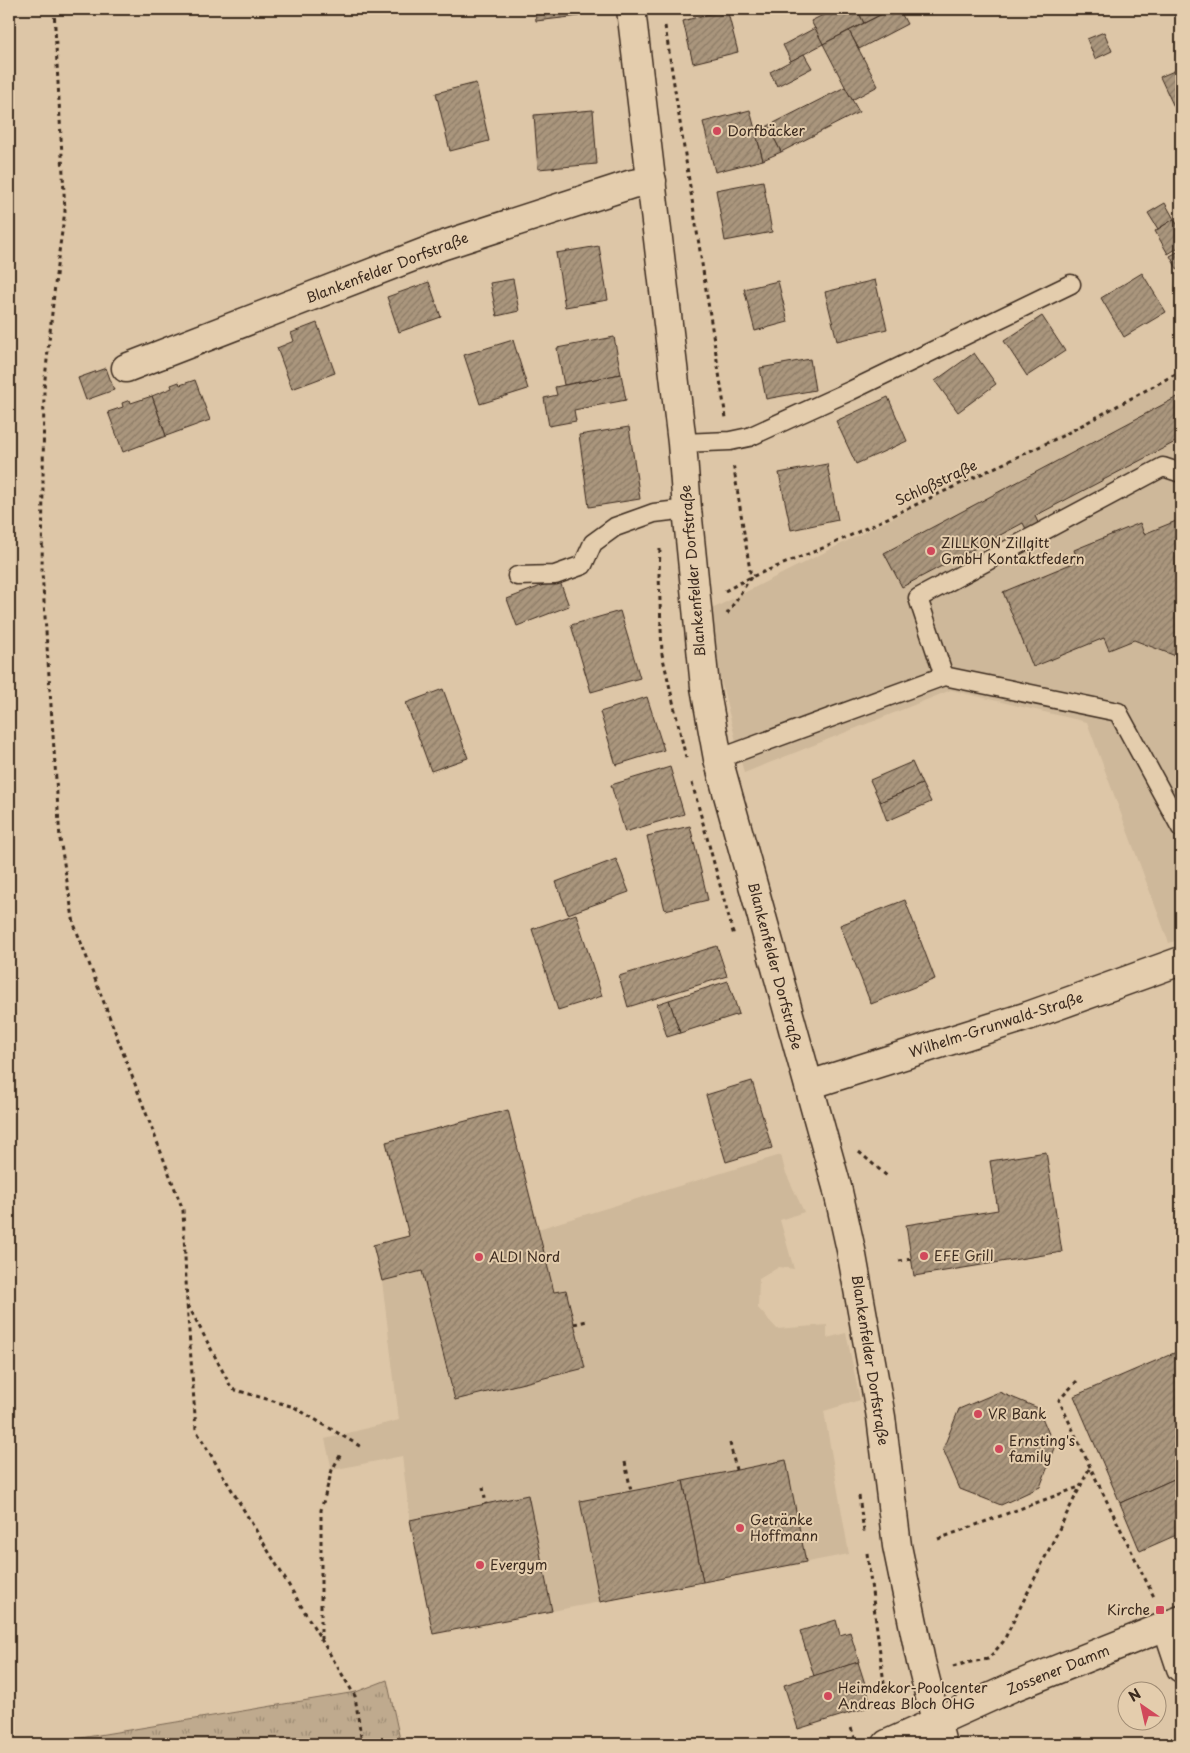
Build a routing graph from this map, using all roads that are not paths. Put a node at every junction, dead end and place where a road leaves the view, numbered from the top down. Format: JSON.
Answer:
{"nodes":[{"id":1,"x":631,"y":9,"type":"edge"},
{"id":2,"x":652,"y":181,"type":"junction"},
{"id":3,"x":1071,"y":284,"type":"dead end"},
{"id":4,"x":126,"y":368,"type":"dead end"},
{"id":5,"x":682,"y":443,"type":"junction"},
{"id":6,"x":1181,"y":473,"type":"edge"},
{"id":7,"x":687,"y":509,"type":"junction"},
{"id":8,"x":517,"y":576,"type":"dead end"},
{"id":9,"x":944,"y":676,"type":"junction"},
{"id":10,"x":718,"y":759,"type":"junction"},
{"id":11,"x":1181,"y":828,"type":"edge"},
{"id":12,"x":1181,"y":961,"type":"edge"},
{"id":13,"x":809,"y":1086,"type":"junction"},
{"id":14,"x":1174,"y":1623,"type":"edge"},
{"id":15,"x":1181,"y":1668,"type":"edge"},
{"id":16,"x":939,"y":1733,"type":"edge"},
{"id":17,"x":887,"y":1744,"type":"edge"}],
"edges":[{"from":1,"to":2,"type":"main road","name":"Blankenfelder Dorfstraße"},
{"from":2,"to":4,"type":"main road","name":"Blankenfelder Dorfstraße"},
{"from":2,"to":5,"type":"main road","name":"Blankenfelder Dorfstraße"},
{"from":3,"to":5,"type":"lane"},
{"from":5,"to":7,"type":"main road","name":"Blankenfelder Dorfstraße"},
{"from":6,"to":9,"type":"lane"},
{"from":7,"to":8,"type":"lane"},
{"from":7,"to":10,"type":"main road","name":"Blankenfelder Dorfstraße"},
{"from":9,"to":10,"type":"lane"},
{"from":9,"to":11,"type":"lane"},
{"from":10,"to":13,"type":"main road","name":"Blankenfelder Dorfstraße"},
{"from":12,"to":13,"type":"main road","name":"Wilhelm-Grunwald-Straße"},
{"from":13,"to":16,"type":"main road","name":"Blankenfelder Dorfstraße"},
{"from":14,"to":15,"type":"main road"},
{"from":14,"to":16,"type":"main road","name":"Zossener Damm"},
{"from":16,"to":17,"type":"main road","name":"Zossener Damm"}]}
